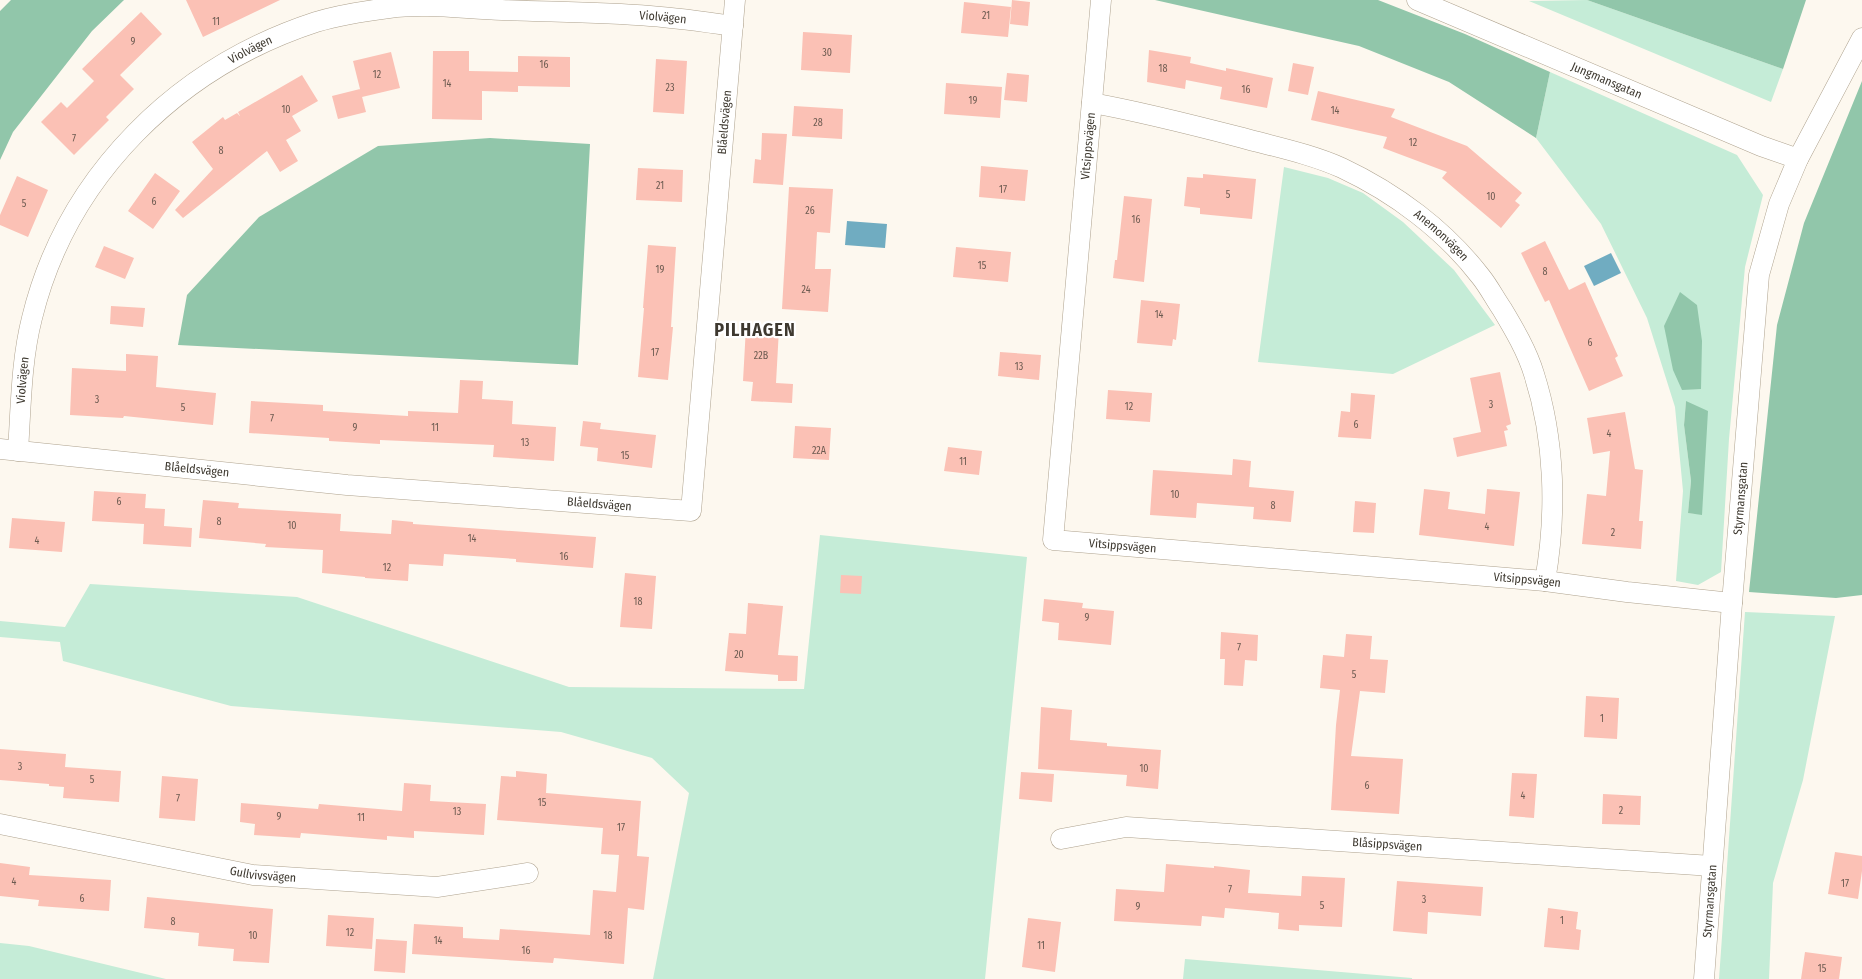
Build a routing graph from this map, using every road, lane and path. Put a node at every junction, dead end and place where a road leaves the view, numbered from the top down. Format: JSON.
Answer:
{"nodes":[{"id":1,"x":735,"y":0,"type":"edge"},
{"id":2,"x":1101,"y":0,"type":"edge"},
{"id":3,"x":1417,"y":0,"type":"edge"},
{"id":4,"x":733,"y":26,"type":"junction"},
{"id":5,"x":1862,"y":38,"type":"edge"},
{"id":6,"x":1092,"y":103,"type":"junction"},
{"id":7,"x":1798,"y":160,"type":"junction"},
{"id":8,"x":9,"y":450,"type":"edge"},
{"id":9,"x":1545,"y":581,"type":"junction"},
{"id":10,"x":1732,"y":603,"type":"junction"},
{"id":11,"x":0,"y":824,"type":"edge"},
{"id":12,"x":1061,"y":839,"type":"dead end"},
{"id":13,"x":1712,"y":866,"type":"junction"},
{"id":14,"x":528,"y":873,"type":"dead end"},
{"id":15,"x":1704,"y":979,"type":"edge"}],
"edges":[{"from":1,"to":4,"type":"street","name":"Blåeldsvägen"},
{"from":2,"to":6,"type":"street","name":"Vitsippsvägen"},
{"from":3,"to":7,"type":"street","name":"Jungmansgatan"},
{"from":4,"to":8,"type":"street","name":"Violvägen"},
{"from":4,"to":8,"type":"street","name":"Blåeldsvägen"},
{"from":5,"to":7,"type":"street","name":"Styrmansgatan"},
{"from":6,"to":9,"type":"street","name":"Anemonvägen"},
{"from":6,"to":9,"type":"street","name":"Vitsippsvägen"},
{"from":7,"to":10,"type":"street","name":"Styrmansgatan"},
{"from":9,"to":10,"type":"street","name":"Vitsippsvägen"},
{"from":10,"to":13,"type":"street","name":"Styrmansgatan"},
{"from":11,"to":14,"type":"street","name":"Gullvivsvägen"},
{"from":12,"to":13,"type":"street","name":"Blåsippsvägen"},
{"from":13,"to":15,"type":"street","name":"Styrmansgatan"}]}
